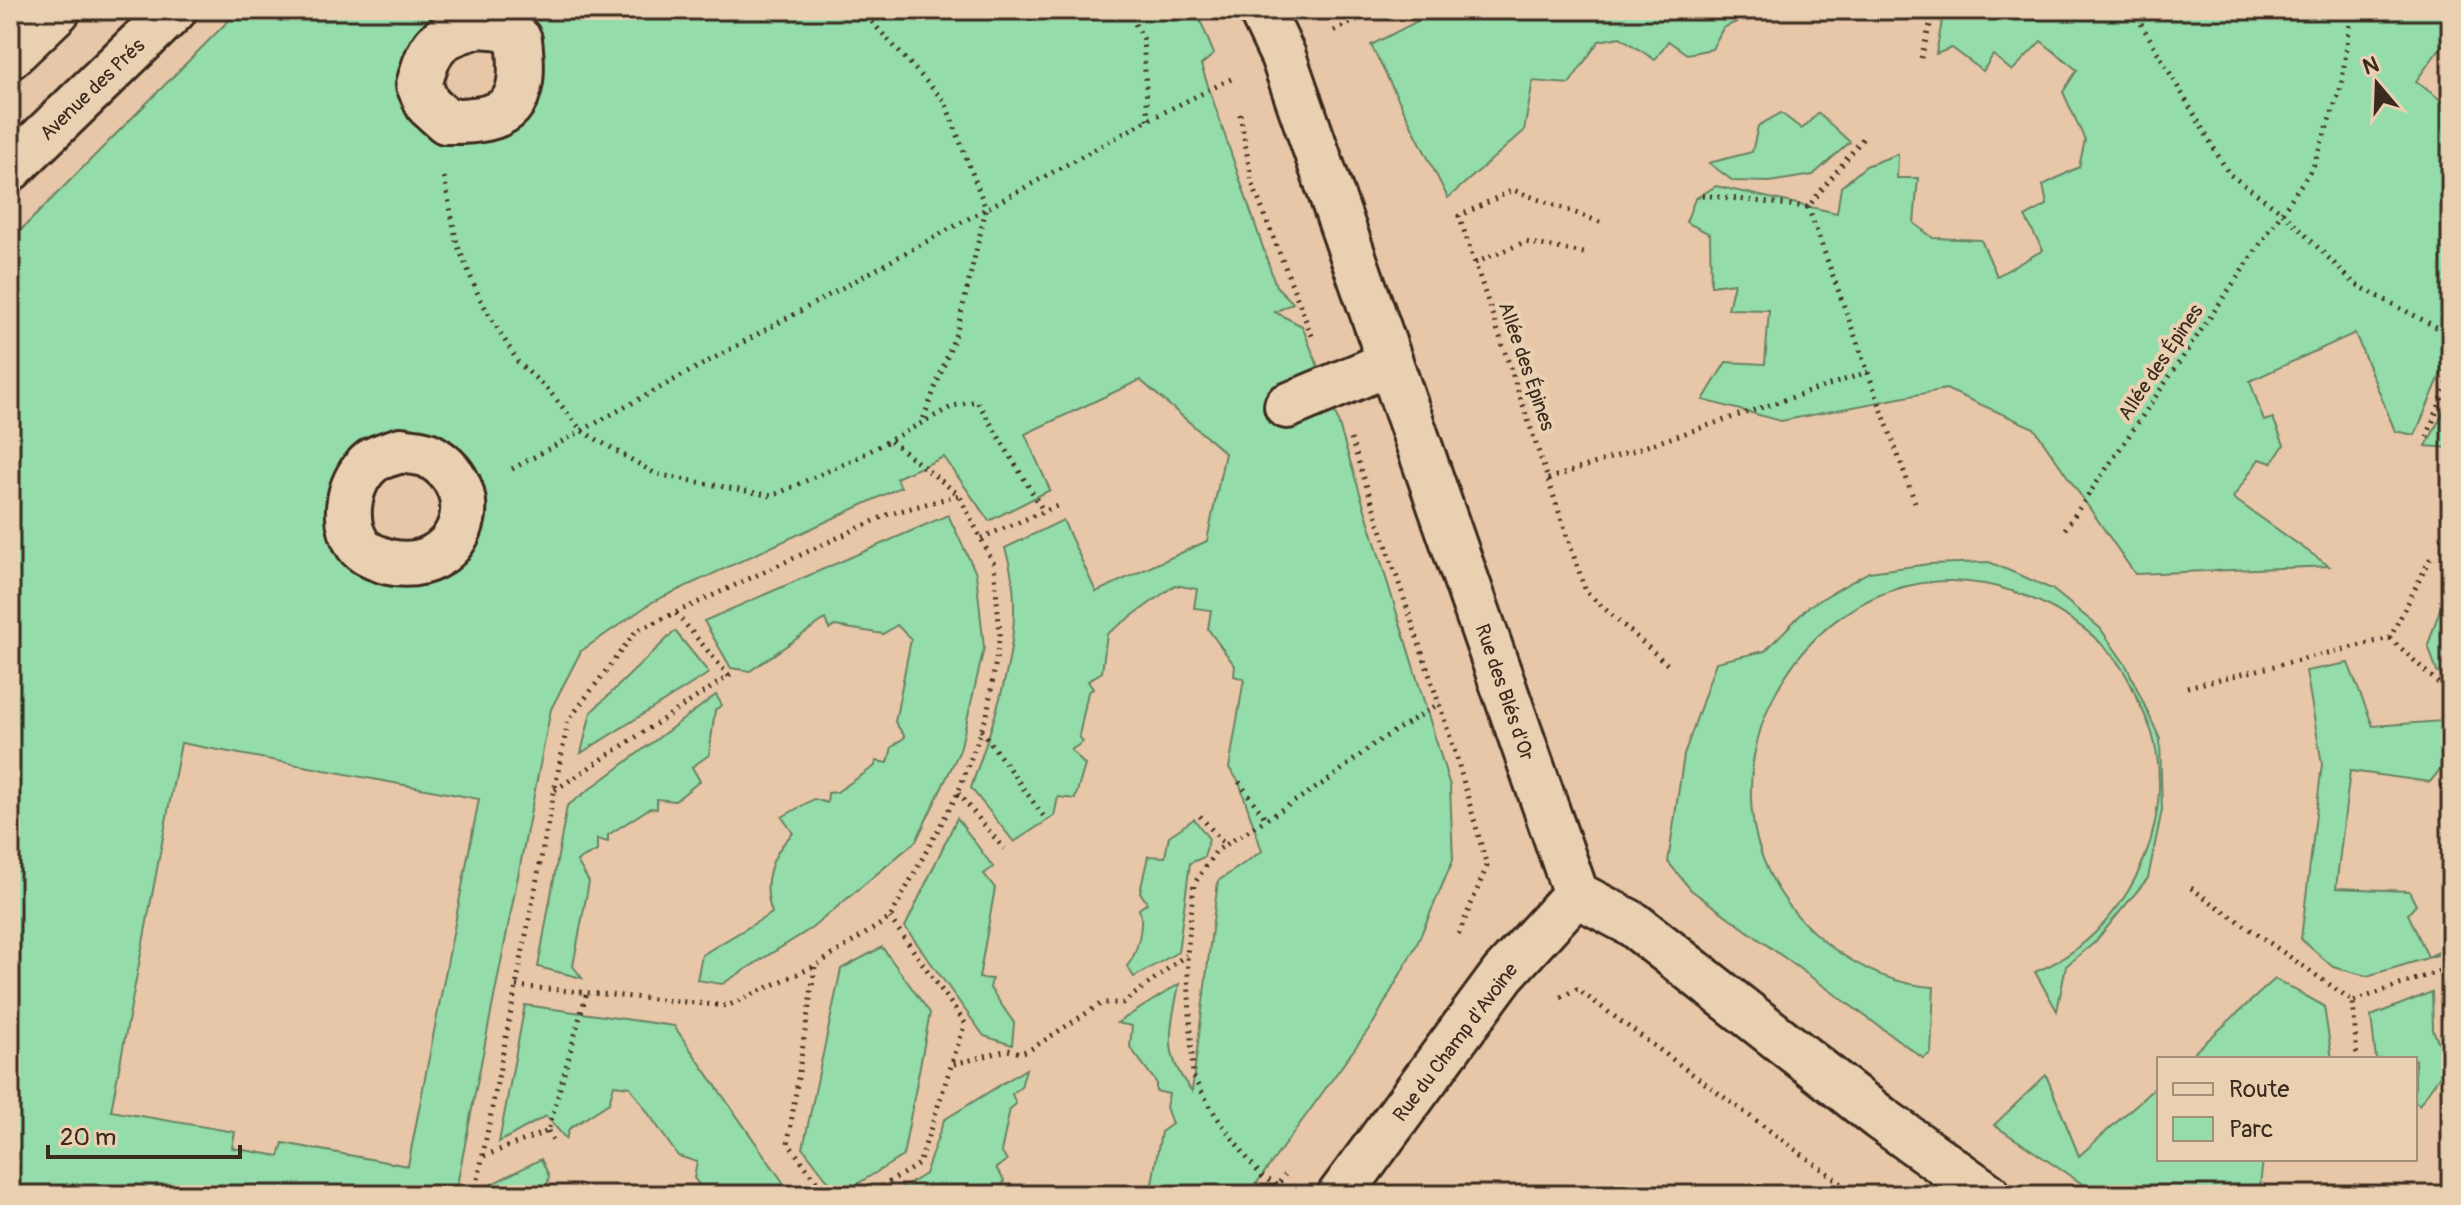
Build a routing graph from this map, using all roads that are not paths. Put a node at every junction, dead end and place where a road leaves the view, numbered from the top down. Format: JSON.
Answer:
{"nodes":[{"id":1,"x":58,"y":10,"type":"edge"},
{"id":2,"x":174,"y":10,"type":"edge"},
{"id":3,"x":1261,"y":10,"type":"edge"},
{"id":4,"x":10,"y":56,"type":"edge"},
{"id":5,"x":10,"y":169,"type":"edge"},
{"id":6,"x":1390,"y":363,"type":"junction"},
{"id":7,"x":1287,"y":406,"type":"dead end"},
{"id":8,"x":1576,"y":894,"type":"junction"},
{"id":9,"x":1340,"y":1195,"type":"edge"},
{"id":10,"x":1988,"y":1195,"type":"edge"}],
"edges":[{"from":1,"to":4,"type":"street"},
{"from":2,"to":5,"type":"street","name":"Avenue des Prés"},
{"from":3,"to":6,"type":"street","name":"Rue des Blés d'Or"},
{"from":6,"to":7,"type":"street"},
{"from":6,"to":8,"type":"street","name":"Rue des Blés d'Or"},
{"from":8,"to":9,"type":"street","name":"Rue du Champ d'Avoine"},
{"from":8,"to":10,"type":"street"}]}
